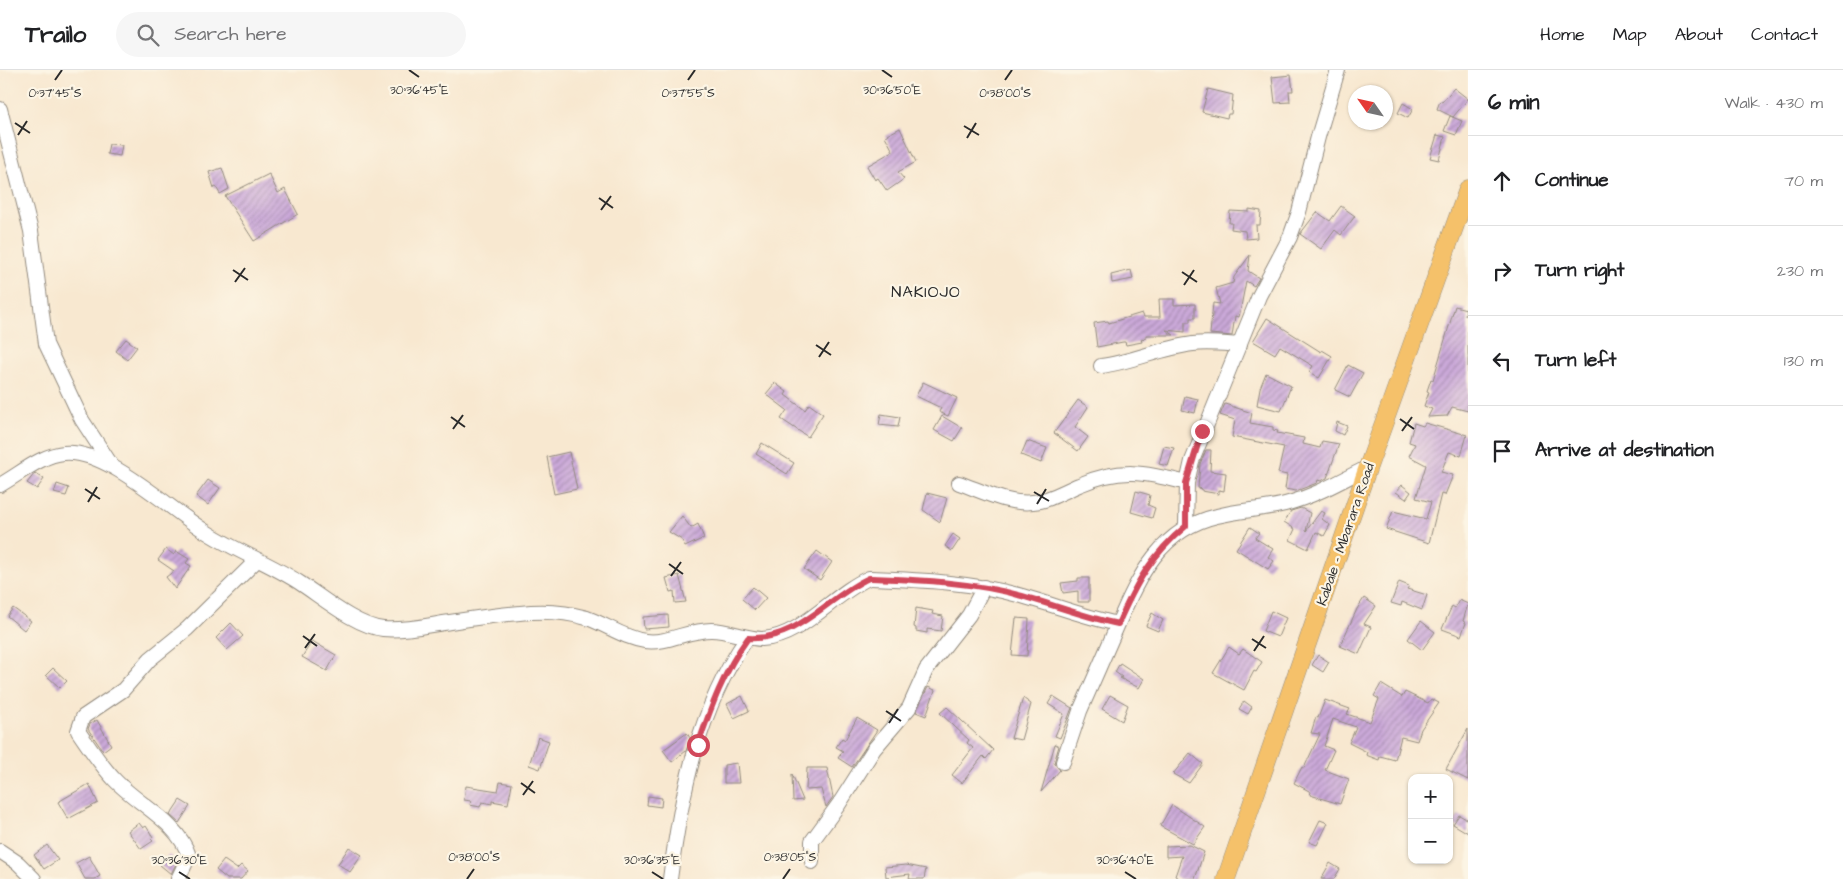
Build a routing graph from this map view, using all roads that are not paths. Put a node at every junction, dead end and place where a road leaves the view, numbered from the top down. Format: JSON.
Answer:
{"nodes":[{"id":1,"x":1338,"y":70,"type":"edge"},
{"id":2,"x":0,"y":109,"type":"edge"},
{"id":3,"x":1468,"y":189,"type":"edge"},
{"id":4,"x":1240,"y":345,"type":"junction"},
{"id":5,"x":1101,"y":366,"type":"dead end"},
{"id":6,"x":112,"y":466,"type":"junction"},
{"id":7,"x":1368,"y":466,"type":"junction"},
{"id":8,"x":960,"y":483,"type":"dead end"},
{"id":9,"x":1186,"y":483,"type":"junction"},
{"id":10,"x":0,"y":484,"type":"edge"},
{"id":11,"x":1186,"y":526,"type":"junction"},
{"id":12,"x":256,"y":560,"type":"junction"},
{"id":13,"x":984,"y":588,"type":"junction"},
{"id":14,"x":1118,"y":624,"type":"junction"},
{"id":15,"x":748,"y":638,"type":"junction"},
{"id":16,"x":1063,"y":762,"type":"dead end"},
{"id":17,"x":0,"y":851,"type":"edge"},
{"id":18,"x":812,"y":862,"type":"dead end"},
{"id":19,"x":1225,"y":877,"type":"edge"},
{"id":20,"x":34,"y":879,"type":"edge"},
{"id":21,"x":178,"y":879,"type":"edge"},
{"id":22,"x":670,"y":879,"type":"edge"}],
"edges":[{"from":1,"to":4,"type":"street"},
{"from":2,"to":6,"type":"street"},
{"from":3,"to":7,"type":"main road","name":"Kabale - Mbarara Road"},
{"from":4,"to":5,"type":"street"},
{"from":4,"to":9,"type":"street"},
{"from":6,"to":10,"type":"street"},
{"from":6,"to":12,"type":"street"},
{"from":7,"to":11,"type":"street"},
{"from":7,"to":19,"type":"main road","name":"Kabale - Mbarara Road"},
{"from":8,"to":9,"type":"street"},
{"from":9,"to":11,"type":"street"},
{"from":11,"to":14,"type":"street"},
{"from":12,"to":15,"type":"street"},
{"from":12,"to":21,"type":"street"},
{"from":13,"to":14,"type":"street"},
{"from":13,"to":15,"type":"street"},
{"from":13,"to":18,"type":"street"},
{"from":14,"to":16,"type":"street"},
{"from":15,"to":22,"type":"street"},
{"from":17,"to":20,"type":"street"}]}
